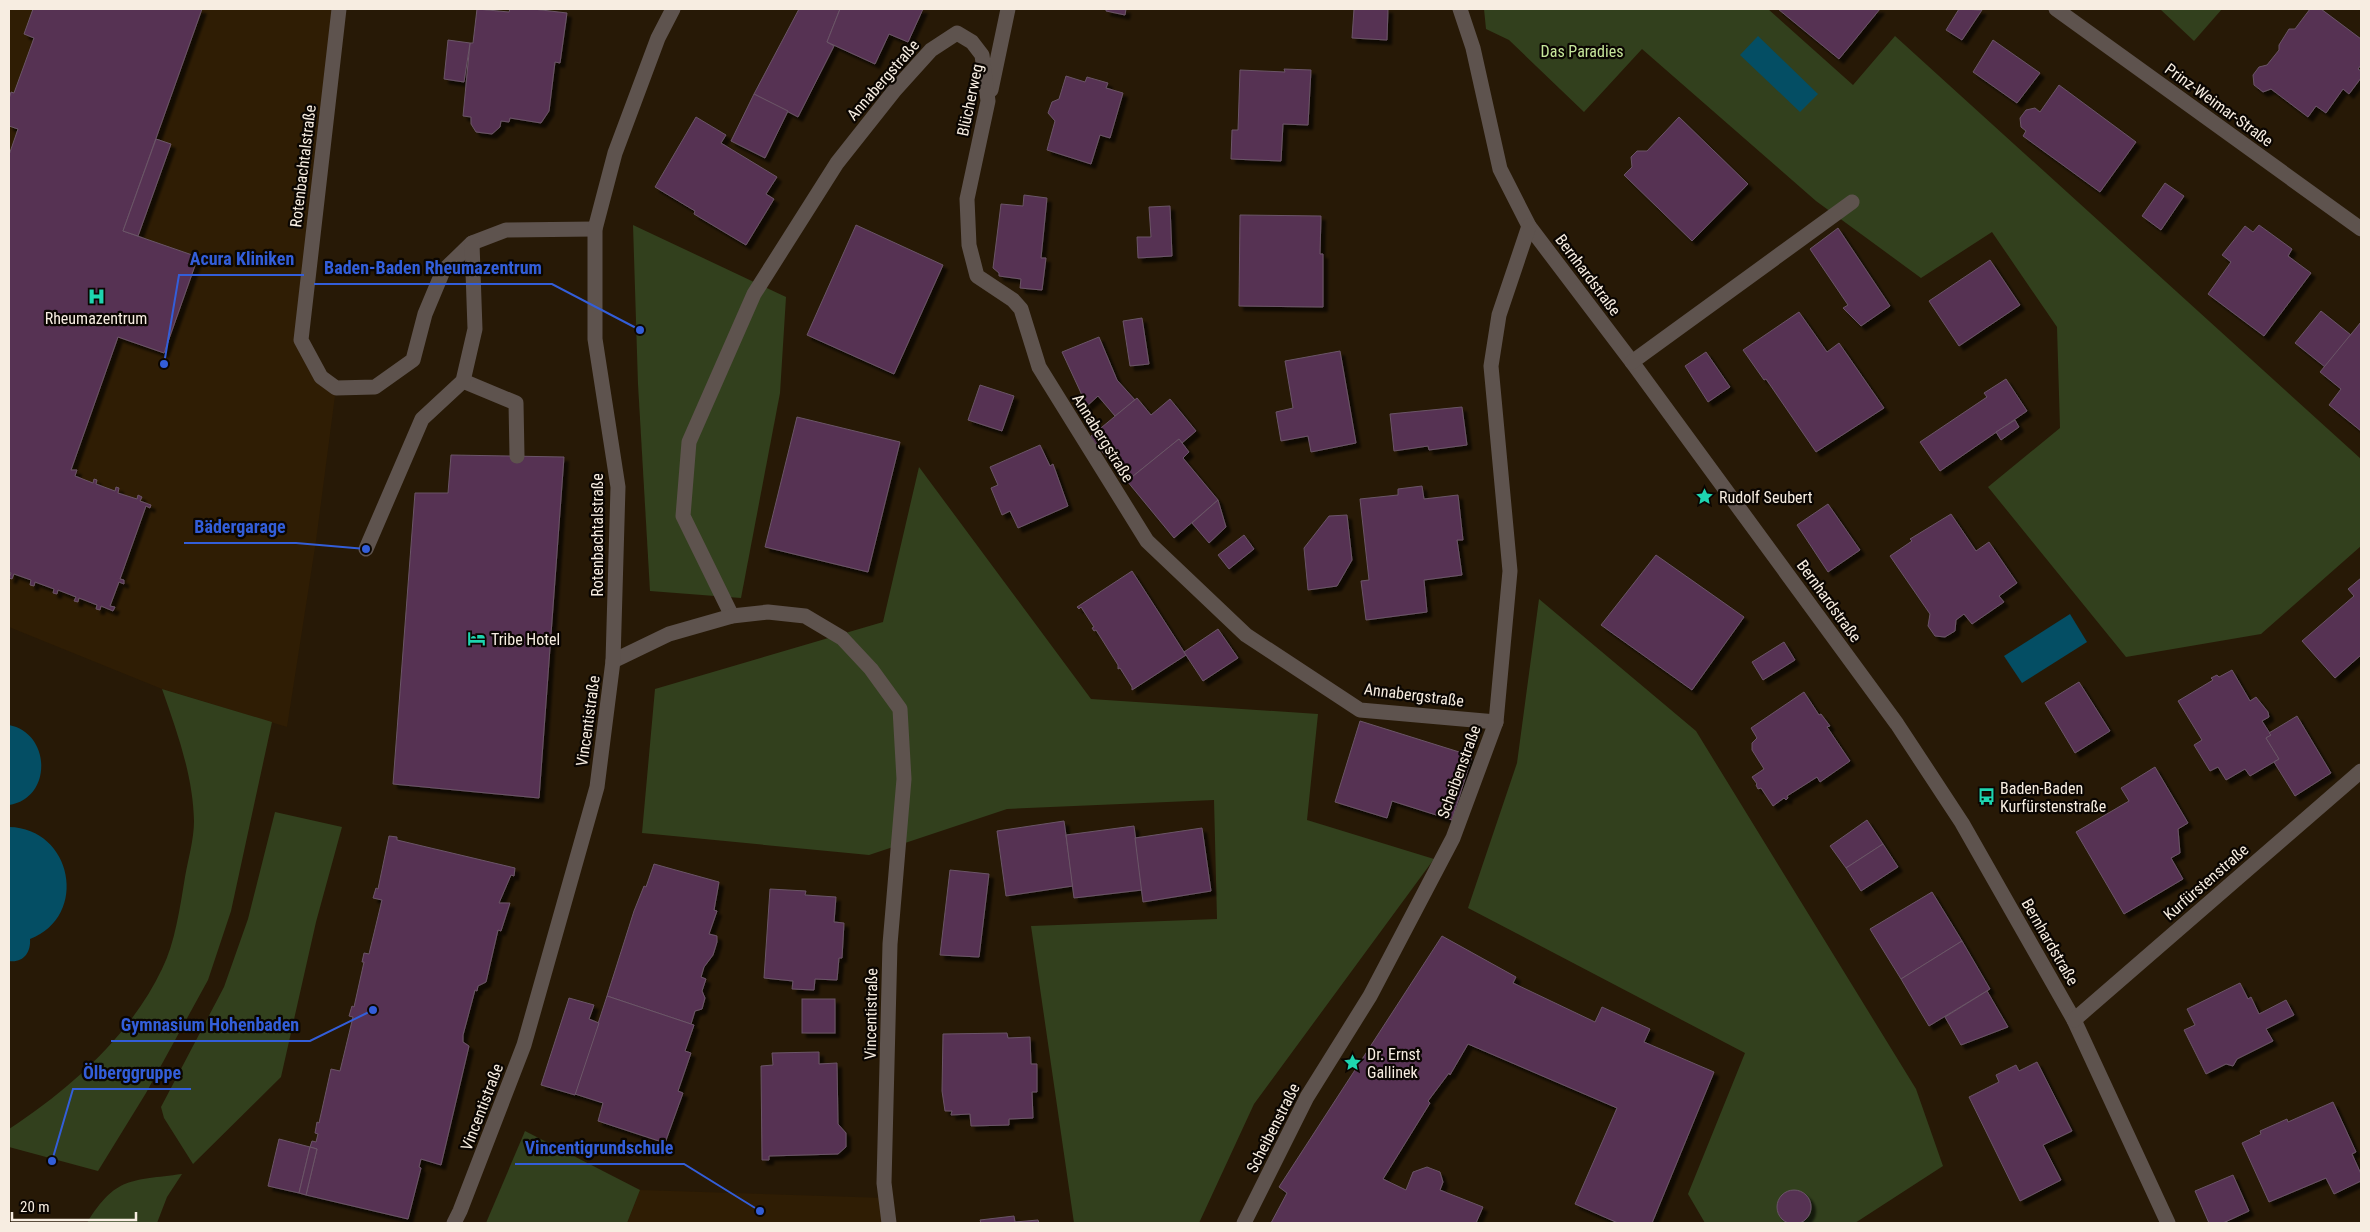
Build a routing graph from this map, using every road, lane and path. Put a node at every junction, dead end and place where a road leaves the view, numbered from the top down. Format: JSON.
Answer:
{"nodes":[{"id":1,"x":339,"y":9,"type":"edge"},
{"id":2,"x":673,"y":9,"type":"edge"},
{"id":3,"x":1008,"y":9,"type":"edge"},
{"id":4,"x":1460,"y":9,"type":"edge"},
{"id":5,"x":2056,"y":9,"type":"edge"},
{"id":6,"x":967,"y":199,"type":"junction"},
{"id":7,"x":1852,"y":202,"type":"dead end"},
{"id":8,"x":1528,"y":226,"type":"junction"},
{"id":9,"x":595,"y":229,"type":"junction"},
{"id":10,"x":2361,"y":229,"type":"edge"},
{"id":11,"x":472,"y":243,"type":"junction"},
{"id":12,"x":1632,"y":362,"type":"junction"},
{"id":13,"x":463,"y":381,"type":"junction"},
{"id":14,"x":517,"y":456,"type":"dead end"},
{"id":15,"x":366,"y":549,"type":"dead end"},
{"id":16,"x":732,"y":616,"type":"junction"},
{"id":17,"x":613,"y":662,"type":"junction"},
{"id":18,"x":1496,"y":722,"type":"junction"},
{"id":19,"x":2361,"y":771,"type":"edge"},
{"id":20,"x":2074,"y":1020,"type":"junction"},
{"id":21,"x":454,"y":1223,"type":"edge"},
{"id":22,"x":889,"y":1223,"type":"edge"},
{"id":23,"x":1244,"y":1223,"type":"edge"},
{"id":24,"x":2168,"y":1223,"type":"edge"}],
"edges":[{"from":1,"to":11,"type":"street","name":"Rotenbachtalstraße"},
{"from":2,"to":9,"type":"street","name":"Rotenbachtalstraße"},
{"from":3,"to":6,"type":"street","name":"Blücherweg"},
{"from":4,"to":8,"type":"street","name":"Bernhardstraße"},
{"from":5,"to":10,"type":"street","name":"Prinz-Weimar-Straße"},
{"from":6,"to":16,"type":"street","name":"Annabergstraße"},
{"from":6,"to":18,"type":"street","name":"Annabergstraße"},
{"from":7,"to":12,"type":"street"},
{"from":8,"to":12,"type":"street","name":"Bernhardstraße"},
{"from":8,"to":18,"type":"street","name":"Scheibenstraße"},
{"from":9,"to":11,"type":"street","name":"Rotenbachtalstraße"},
{"from":9,"to":17,"type":"street","name":"Rotenbachtalstraße"},
{"from":11,"to":13,"type":"street"},
{"from":12,"to":20,"type":"street","name":"Bernhardstraße"},
{"from":13,"to":14,"type":"street"},
{"from":13,"to":15,"type":"street"},
{"from":16,"to":17,"type":"street","name":"Vincentistraße"},
{"from":16,"to":22,"type":"street","name":"Vincentistraße"},
{"from":17,"to":21,"type":"street","name":"Vincentistraße"},
{"from":18,"to":23,"type":"street","name":"Scheibenstraße"},
{"from":19,"to":20,"type":"street","name":"Kurfürstenstraße"},
{"from":20,"to":24,"type":"street","name":"Bernhardstraße"}]}
